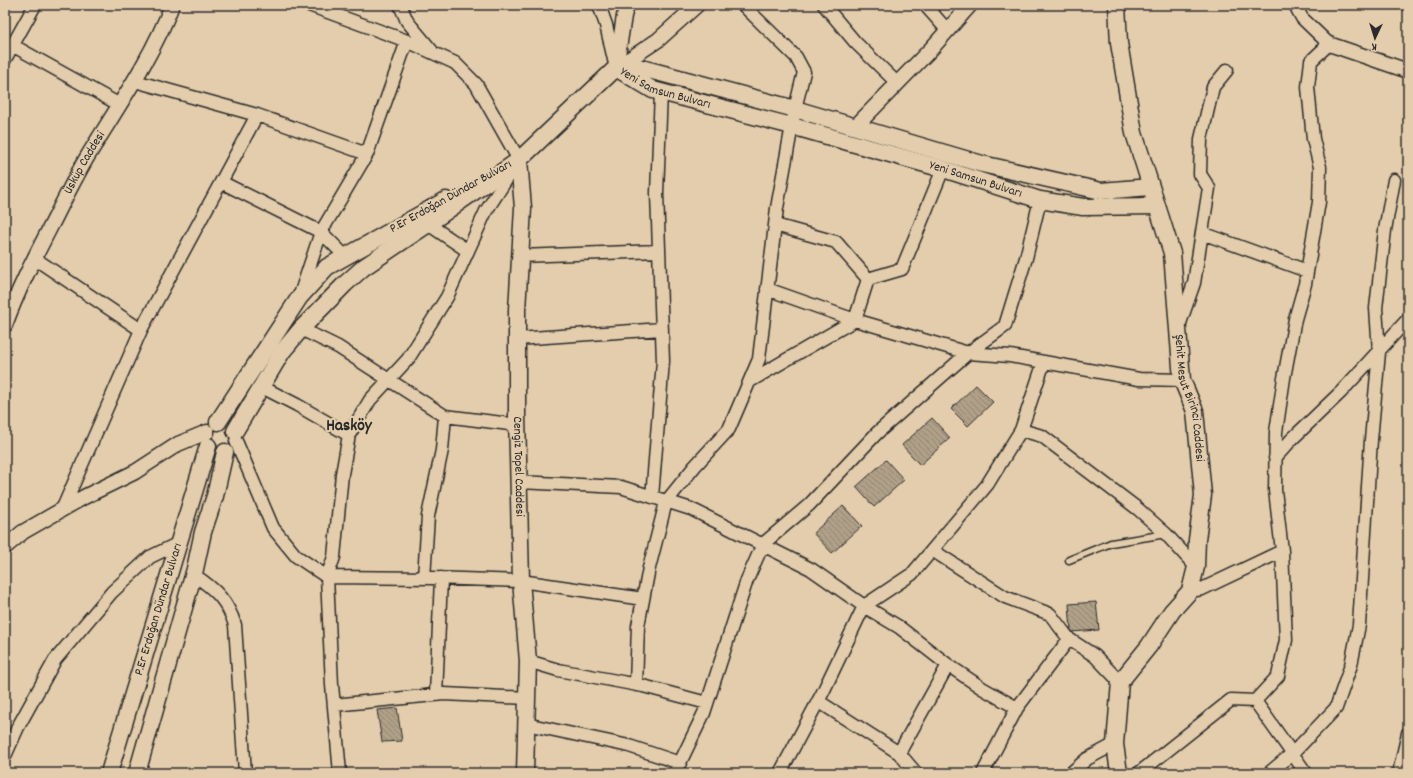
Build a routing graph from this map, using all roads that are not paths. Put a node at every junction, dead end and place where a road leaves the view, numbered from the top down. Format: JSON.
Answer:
{"nodes":[{"id":1,"x":35,"y":5,"type":"edge"},
{"id":2,"x":172,"y":5,"type":"edge"},
{"id":3,"x":309,"y":5,"type":"edge"},
{"id":4,"x":599,"y":5,"type":"edge"},
{"id":5,"x":628,"y":5,"type":"edge"},
{"id":6,"x":697,"y":5,"type":"edge"},
{"id":7,"x":742,"y":5,"type":"edge"},
{"id":8,"x":824,"y":5,"type":"edge"},
{"id":9,"x":925,"y":5,"type":"edge"},
{"id":10,"x":970,"y":5,"type":"edge"},
{"id":11,"x":1117,"y":5,"type":"edge"},
{"id":12,"x":1295,"y":5,"type":"edge"},
{"id":13,"x":402,"y":7,"type":"edge"},
{"id":14,"x":948,"y":31,"type":"junction"},
{"id":15,"x":407,"y":41,"type":"junction"},
{"id":16,"x":1329,"y":44,"type":"junction"},
{"id":17,"x":12,"y":45,"type":"junction"},
{"id":18,"x":434,"y":53,"type":"junction"},
{"id":19,"x":5,"y":59,"type":"edge"},
{"id":20,"x":616,"y":68,"type":"junction"},
{"id":21,"x":1227,"y":70,"type":"dead end"},
{"id":22,"x":1408,"y":71,"type":"edge"},
{"id":23,"x":134,"y":81,"type":"junction"},
{"id":24,"x":897,"y":82,"type":"junction"},
{"id":25,"x":661,"y":92,"type":"junction"},
{"id":26,"x":120,"y":105,"type":"junction"},
{"id":27,"x":795,"y":109,"type":"junction"},
{"id":28,"x":257,"y":115,"type":"junction"},
{"id":29,"x":792,"y":126,"type":"junction"},
{"id":30,"x":855,"y":127,"type":"junction"},
{"id":31,"x":367,"y":154,"type":"junction"},
{"id":32,"x":519,"y":160,"type":"junction"},
{"id":33,"x":943,"y":169,"type":"junction"},
{"id":34,"x":1394,"y":180,"type":"dead end"},
{"id":35,"x":222,"y":182,"type":"junction"},
{"id":36,"x":1150,"y":187,"type":"junction"},
{"id":37,"x":1040,"y":200,"type":"junction"},
{"id":38,"x":1156,"y":206,"type":"junction"},
{"id":39,"x":428,"y":224,"type":"junction"},
{"id":40,"x":775,"y":225,"type":"junction"},
{"id":41,"x":321,"y":232,"type":"junction"},
{"id":42,"x":1202,"y":233,"type":"junction"},
{"id":43,"x":468,"y":251,"type":"junction"},
{"id":44,"x":659,"y":251,"type":"junction"},
{"id":45,"x":345,"y":256,"type":"junction"},
{"id":46,"x":520,"y":256,"type":"junction"},
{"id":47,"x":34,"y":258,"type":"junction"},
{"id":48,"x":1307,"y":271,"type":"junction"},
{"id":49,"x":868,"y":279,"type":"junction"},
{"id":50,"x":768,"y":289,"type":"junction"},
{"id":51,"x":299,"y":298,"type":"junction"},
{"id":52,"x":1408,"y":319,"type":"edge"},
{"id":53,"x":855,"y":320,"type":"junction"},
{"id":54,"x":5,"y":325,"type":"edge"},
{"id":55,"x":1179,"y":327,"type":"junction"},
{"id":56,"x":302,"y":329,"type":"junction"},
{"id":57,"x":662,"y":329,"type":"junction"},
{"id":58,"x":141,"y":330,"type":"junction"},
{"id":59,"x":517,"y":339,"type":"junction"},
{"id":60,"x":1379,"y":352,"type":"junction"},
{"id":61,"x":968,"y":353,"type":"junction"},
{"id":62,"x":1044,"y":362,"type":"junction"},
{"id":63,"x":389,"y":380,"type":"junction"},
{"id":64,"x":1182,"y":380,"type":"junction"},
{"id":65,"x":750,"y":381,"type":"junction"},
{"id":66,"x":260,"y":386,"type":"junction"},
{"id":67,"x":445,"y":416,"type":"junction"},
{"id":68,"x":518,"y":425,"type":"junction"},
{"id":69,"x":1021,"y":430,"type":"junction"},
{"id":70,"x":210,"y":435,"type":"junction"},
{"id":71,"x":349,"y":435,"type":"junction"},
{"id":72,"x":232,"y":442,"type":"junction"},
{"id":73,"x":1275,"y":458,"type":"junction"},
{"id":74,"x":519,"y":482,"type":"junction"},
{"id":75,"x":652,"y":497,"type":"junction"},
{"id":76,"x":666,"y":502,"type":"junction"},
{"id":77,"x":62,"y":510,"type":"junction"},
{"id":78,"x":1166,"y":534,"type":"junction"},
{"id":79,"x":179,"y":543,"type":"junction"},
{"id":80,"x":763,"y":544,"type":"junction"},
{"id":81,"x":5,"y":547,"type":"edge"},
{"id":82,"x":932,"y":550,"type":"junction"},
{"id":83,"x":1282,"y":551,"type":"junction"},
{"id":84,"x":1069,"y":560,"type":"dead end"},
{"id":85,"x":1196,"y":567,"type":"junction"},
{"id":86,"x":194,"y":575,"type":"junction"},
{"id":87,"x":327,"y":577,"type":"junction"},
{"id":88,"x":424,"y":578,"type":"junction"},
{"id":89,"x":441,"y":578,"type":"junction"},
{"id":90,"x":521,"y":581,"type":"junction"},
{"id":91,"x":1190,"y":591,"type":"junction"},
{"id":92,"x":643,"y":599,"type":"junction"},
{"id":93,"x":864,"y":606,"type":"junction"},
{"id":94,"x":1069,"y":639,"type":"junction"},
{"id":95,"x":528,"y":661,"type":"junction"},
{"id":96,"x":948,"y":665,"type":"junction"},
{"id":97,"x":1120,"y":682,"type":"junction"},
{"id":98,"x":636,"y":685,"type":"junction"},
{"id":99,"x":436,"y":695,"type":"junction"},
{"id":100,"x":527,"y":698,"type":"junction"},
{"id":101,"x":818,"y":701,"type":"junction"},
{"id":102,"x":1255,"y":701,"type":"junction"},
{"id":103,"x":707,"y":703,"type":"junction"},
{"id":104,"x":334,"y":705,"type":"junction"},
{"id":105,"x":1017,"y":708,"type":"junction"},
{"id":106,"x":526,"y":724,"type":"junction"},
{"id":107,"x":1408,"y":733,"type":"edge"},
{"id":108,"x":1115,"y":744,"type":"junction"},
{"id":109,"x":899,"y":753,"type":"junction"},
{"id":110,"x":1292,"y":754,"type":"junction"},
{"id":111,"x":5,"y":756,"type":"edge"},
{"id":112,"x":677,"y":768,"type":"edge"},
{"id":113,"x":108,"y":773,"type":"edge"},
{"id":114,"x":137,"y":773,"type":"edge"},
{"id":115,"x":245,"y":773,"type":"edge"},
{"id":116,"x":340,"y":773,"type":"edge"},
{"id":117,"x":525,"y":773,"type":"edge"},
{"id":118,"x":780,"y":773,"type":"edge"},
{"id":119,"x":916,"y":773,"type":"edge"},
{"id":120,"x":983,"y":773,"type":"edge"},
{"id":121,"x":1072,"y":773,"type":"edge"},
{"id":122,"x":1119,"y":773,"type":"edge"},
{"id":123,"x":1139,"y":773,"type":"edge"},
{"id":124,"x":1269,"y":773,"type":"edge"},
{"id":125,"x":1306,"y":773,"type":"edge"},
{"id":126,"x":1399,"y":773,"type":"edge"}],
"edges":[{"from":1,"to":17,"type":"street"},
{"from":2,"to":23,"type":"street","name":"Üsküp Caddesi"},
{"from":3,"to":15,"type":"street"},
{"from":4,"to":20,"type":"street"},
{"from":5,"to":20,"type":"street"},
{"from":6,"to":20,"type":"street"},
{"from":7,"to":27,"type":"street"},
{"from":8,"to":24,"type":"street"},
{"from":9,"to":14,"type":"street"},
{"from":10,"to":14,"type":"street"},
{"from":11,"to":36,"type":"main road","name":"Şehit Mesut Birinci Caddesi"},
{"from":12,"to":16,"type":"street"},
{"from":13,"to":18,"type":"street"},
{"from":14,"to":24,"type":"street"},
{"from":15,"to":18,"type":"street"},
{"from":15,"to":31,"type":"street"},
{"from":16,"to":22,"type":"street"},
{"from":16,"to":48,"type":"street"},
{"from":17,"to":19,"type":"street"},
{"from":17,"to":26,"type":"street"},
{"from":18,"to":32,"type":"street"},
{"from":20,"to":25,"type":"main road","name":"Yeni Samsun Bulvarı"},
{"from":20,"to":27,"type":"main road","name":"Yeni Samsun Bulvarı"},
{"from":20,"to":32,"type":"main road"},
{"from":21,"to":42,"type":"street"},
{"from":23,"to":26,"type":"street","name":"Üsküp Caddesi"},
{"from":23,"to":28,"type":"street"},
{"from":24,"to":30,"type":"street"},
{"from":25,"to":29,"type":"main road","name":"Yeni Samsun Bulvarı"},
{"from":25,"to":44,"type":"street"},
{"from":26,"to":47,"type":"street","name":"Üsküp Caddesi"},
{"from":27,"to":29,"type":"street"},
{"from":27,"to":30,"type":"main road","name":"Yeni Samsun Bulvarı"},
{"from":28,"to":31,"type":"street"},
{"from":28,"to":35,"type":"street"},
{"from":29,"to":33,"type":"main road","name":"Yeni Samsun Bulvarı"},
{"from":29,"to":40,"type":"street"},
{"from":30,"to":36,"type":"main road","name":"Yeni Samsun Bulvarı"},
{"from":31,"to":41,"type":"street"},
{"from":32,"to":39,"type":"main road","name":"P.Er Erdoğan Dündar Bulvarı"},
{"from":32,"to":43,"type":"street"},
{"from":32,"to":45,"type":"main road","name":"P.Er Erdoğan Dündar Bulvarı"},
{"from":32,"to":46,"type":"main road","name":"Cengiz Topel Caddesi"},
{"from":33,"to":37,"type":"main road","name":"Yeni Samsun Bulvarı"},
{"from":33,"to":49,"type":"street"},
{"from":34,"to":60,"type":"street"},
{"from":35,"to":41,"type":"street"},
{"from":35,"to":58,"type":"street"},
{"from":36,"to":38,"type":"main road","name":"Şehit Mesut Birinci Caddesi"},
{"from":37,"to":38,"type":"main road","name":"Yeni Samsun Bulvarı"},
{"from":37,"to":61,"type":"street"},
{"from":38,"to":55,"type":"main road","name":"Şehit Mesut Birinci Caddesi"},
{"from":39,"to":43,"type":"street"},
{"from":39,"to":56,"type":"main road","name":"P.Er Erdoğan Dündar Bulvarı"},
{"from":40,"to":49,"type":"street"},
{"from":40,"to":50,"type":"street"},
{"from":41,"to":45,"type":"street"},
{"from":41,"to":51,"type":"street"},
{"from":42,"to":48,"type":"street"},
{"from":42,"to":55,"type":"street"},
{"from":43,"to":63,"type":"street"},
{"from":44,"to":46,"type":"street"},
{"from":44,"to":57,"type":"street"},
{"from":45,"to":51,"type":"main road","name":"P.Er Erdoğan Dündar Bulvarı"},
{"from":46,"to":59,"type":"main road","name":"Cengiz Topel Caddesi"},
{"from":47,"to":54,"type":"street","name":"Üsküp Caddesi"},
{"from":47,"to":58,"type":"street"},
{"from":48,"to":73,"type":"street"},
{"from":49,"to":53,"type":"street"},
{"from":50,"to":53,"type":"street"},
{"from":50,"to":65,"type":"street"},
{"from":51,"to":70,"type":"main road","name":"P.Er Erdoğan Dündar Bulvarı"},
{"from":52,"to":60,"type":"street"},
{"from":53,"to":61,"type":"street"},
{"from":53,"to":65,"type":"street"},
{"from":55,"to":64,"type":"main road","name":"Şehit Mesut Birinci Caddesi"},
{"from":56,"to":63,"type":"street"},
{"from":56,"to":66,"type":"main road","name":"P.Er Erdoğan Dündar Bulvarı"},
{"from":57,"to":59,"type":"street"},
{"from":57,"to":75,"type":"street"},
{"from":58,"to":77,"type":"street"},
{"from":59,"to":68,"type":"main road","name":"Cengiz Topel Caddesi"},
{"from":60,"to":73,"type":"street"},
{"from":60,"to":110,"type":"street"},
{"from":61,"to":62,"type":"street"},
{"from":61,"to":80,"type":"street"},
{"from":62,"to":64,"type":"street"},
{"from":62,"to":69,"type":"street"},
{"from":63,"to":67,"type":"street"},
{"from":63,"to":71,"type":"street"},
{"from":64,"to":85,"type":"main road","name":"Şehit Mesut Birinci Caddesi"},
{"from":65,"to":76,"type":"street"},
{"from":66,"to":71,"type":"street"},
{"from":66,"to":72,"type":"main road","name":"P.Er Erdoğan Dündar Bulvarı"},
{"from":67,"to":68,"type":"street"},
{"from":67,"to":88,"type":"street"},
{"from":68,"to":74,"type":"main road","name":"Cengiz Topel Caddesi"},
{"from":69,"to":78,"type":"street"},
{"from":69,"to":82,"type":"street"},
{"from":70,"to":72,"type":"main road"},
{"from":70,"to":72,"type":"main road"},
{"from":70,"to":77,"type":"street"},
{"from":70,"to":79,"type":"main road","name":"P.Er Erdoğan Dündar Bulvarı"},
{"from":71,"to":87,"type":"street"},
{"from":72,"to":86,"type":"main road","name":"P.Er Erdoğan Dündar Bulvarı"},
{"from":72,"to":87,"type":"street"},
{"from":73,"to":83,"type":"street"},
{"from":74,"to":75,"type":"street"},
{"from":74,"to":90,"type":"main road","name":"Cengiz Topel Caddesi"},
{"from":75,"to":76,"type":"street"},
{"from":76,"to":80,"type":"street"},
{"from":76,"to":92,"type":"street"},
{"from":77,"to":81,"type":"street"},
{"from":78,"to":84,"type":"lane"},
{"from":78,"to":85,"type":"street"},
{"from":79,"to":111,"type":"street"},
{"from":79,"to":113,"type":"main road","name":"P.Er Erdoğan Dündar Bulvarı"},
{"from":80,"to":93,"type":"street"},
{"from":80,"to":103,"type":"street"},
{"from":82,"to":93,"type":"street"},
{"from":82,"to":94,"type":"street"},
{"from":83,"to":91,"type":"street"},
{"from":83,"to":102,"type":"street"},
{"from":85,"to":91,"type":"main road","name":"Şehit Mesut Birinci Caddesi"},
{"from":86,"to":114,"type":"main road","name":"P.Er Erdoğan Dündar Bulvarı"},
{"from":86,"to":115,"type":"street"},
{"from":87,"to":88,"type":"street"},
{"from":87,"to":104,"type":"street"},
{"from":88,"to":89,"type":"street"},
{"from":89,"to":90,"type":"street"},
{"from":89,"to":99,"type":"street"},
{"from":90,"to":92,"type":"street"},
{"from":90,"to":95,"type":"main road","name":"Cengiz Topel Caddesi"},
{"from":91,"to":97,"type":"main road","name":"Şehit Mesut Birinci Caddesi"},
{"from":92,"to":98,"type":"street"},
{"from":93,"to":96,"type":"street"},
{"from":93,"to":101,"type":"street"},
{"from":94,"to":97,"type":"street"},
{"from":94,"to":105,"type":"street"},
{"from":95,"to":98,"type":"street"},
{"from":95,"to":100,"type":"main road","name":"Cengiz Topel Caddesi"},
{"from":96,"to":105,"type":"street"},
{"from":96,"to":109,"type":"street"},
{"from":97,"to":108,"type":"main road"},
{"from":98,"to":103,"type":"street"},
{"from":99,"to":100,"type":"street"},
{"from":99,"to":104,"type":"street"},
{"from":100,"to":106,"type":"main road","name":"Cengiz Topel Caddesi"},
{"from":101,"to":109,"type":"street"},
{"from":101,"to":118,"type":"street"},
{"from":102,"to":110,"type":"street"},
{"from":102,"to":123,"type":"street"},
{"from":103,"to":112,"type":"street"},
{"from":104,"to":116,"type":"street"},
{"from":105,"to":120,"type":"street"},
{"from":106,"to":112,"type":"street"},
{"from":106,"to":117,"type":"main road","name":"Cengiz Topel Caddesi"},
{"from":107,"to":126,"type":"street"},
{"from":108,"to":121,"type":"street"},
{"from":108,"to":122,"type":"main road"},
{"from":109,"to":119,"type":"street"},
{"from":110,"to":124,"type":"street"},
{"from":110,"to":125,"type":"street"}]}
